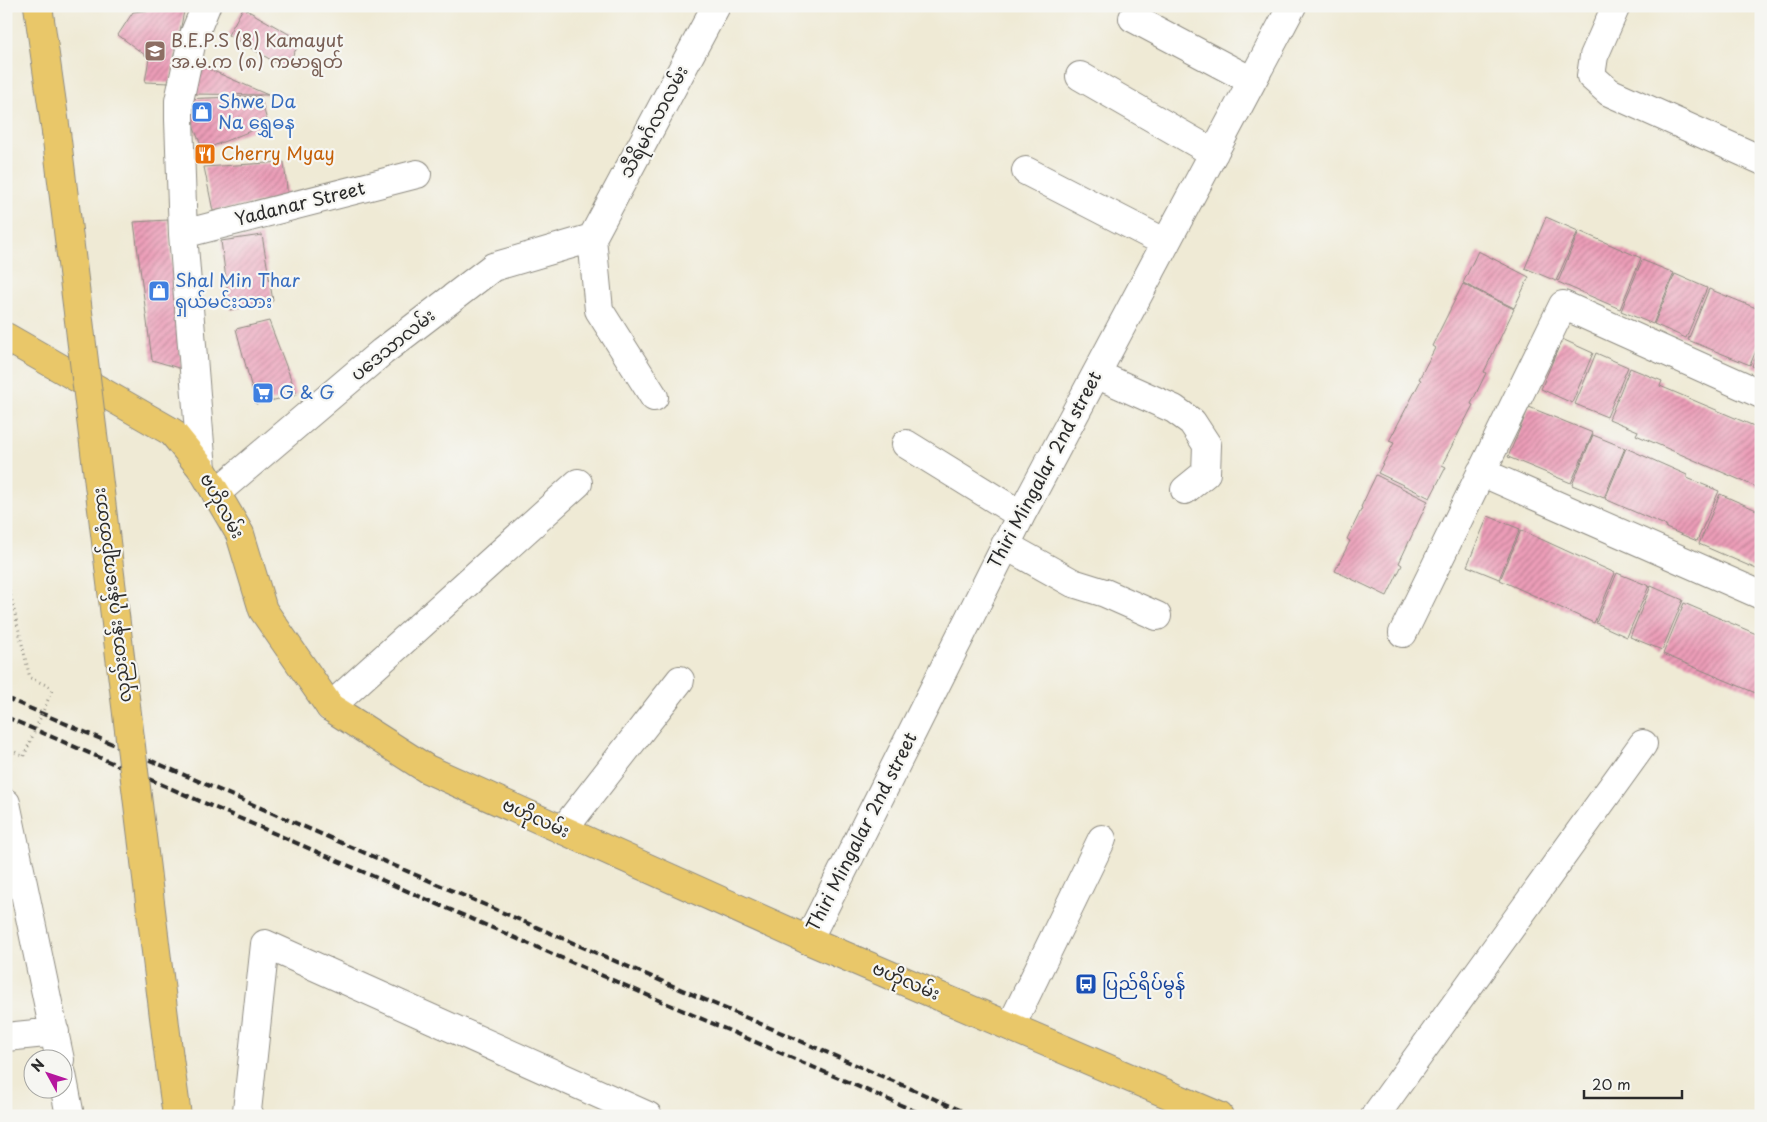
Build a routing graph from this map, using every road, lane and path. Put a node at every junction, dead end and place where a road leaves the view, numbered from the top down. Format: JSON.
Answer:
{"nodes":[{"id":1,"x":38,"y":6,"type":"edge"},
{"id":2,"x":206,"y":6,"type":"edge"},
{"id":3,"x":716,"y":6,"type":"edge"},
{"id":4,"x":1292,"y":6,"type":"edge"},
{"id":5,"x":1616,"y":6,"type":"edge"},
{"id":6,"x":1133,"y":18,"type":"dead end"},
{"id":7,"x":1080,"y":76,"type":"dead end"},
{"id":8,"x":1252,"y":81,"type":"junction"},
{"id":9,"x":1214,"y":153,"type":"junction"},
{"id":10,"x":1761,"y":160,"type":"edge"},
{"id":11,"x":1026,"y":171,"type":"dead end"},
{"id":12,"x":417,"y":174,"type":"dead end"},
{"id":13,"x":183,"y":234,"type":"junction"},
{"id":14,"x":592,"y":238,"type":"junction"},
{"id":15,"x":1166,"y":243,"type":"junction"},
{"id":16,"x":6,"y":337,"type":"edge"},
{"id":17,"x":1096,"y":374,"type":"junction"},
{"id":18,"x":1761,"y":394,"type":"edge"},
{"id":19,"x":654,"y":397,"type":"dead end"},
{"id":20,"x":906,"y":444,"type":"dead end"},
{"id":21,"x":202,"y":469,"type":"junction"},
{"id":22,"x":1481,"y":472,"type":"junction"},
{"id":23,"x":578,"y":484,"type":"dead end"},
{"id":24,"x":1185,"y":490,"type":"dead end"},
{"id":25,"x":216,"y":493,"type":"junction"},
{"id":26,"x":1021,"y":515,"type":"junction"},
{"id":27,"x":1006,"y":545,"type":"junction"},
{"id":28,"x":6,"y":576,"type":"edge"},
{"id":29,"x":1761,"y":594,"type":"edge"},
{"id":30,"x":1157,"y":616,"type":"dead end"},
{"id":31,"x":1403,"y":633,"type":"dead end"},
{"id":32,"x":680,"y":680,"type":"dead end"},
{"id":33,"x":330,"y":706,"type":"junction"},
{"id":34,"x":1642,"y":744,"type":"dead end"},
{"id":35,"x":6,"y":748,"type":"edge"},
{"id":36,"x":6,"y":803,"type":"edge"},
{"id":37,"x":563,"y":830,"type":"junction"},
{"id":38,"x":1102,"y":839,"type":"dead end"},
{"id":39,"x":808,"y":940,"type":"junction"},
{"id":40,"x":1010,"y":1026,"type":"junction"},
{"id":41,"x":55,"y":1032,"type":"junction"},
{"id":42,"x":6,"y":1036,"type":"edge"},
{"id":43,"x":58,"y":1050,"type":"edge"},
{"id":44,"x":67,"y":1100,"type":"edge"},
{"id":45,"x":70,"y":1116,"type":"edge"},
{"id":46,"x":177,"y":1116,"type":"edge"},
{"id":47,"x":250,"y":1116,"type":"edge"},
{"id":48,"x":648,"y":1116,"type":"edge"},
{"id":49,"x":1218,"y":1116,"type":"edge"},
{"id":50,"x":1375,"y":1116,"type":"edge"}],
"edges":[{"from":1,"to":46,"type":"main road","name":"လှည်းတန်း ဂုန်းကျော်တံတား","bridge":true},
{"from":2,"to":13,"type":"street"},
{"from":3,"to":14,"type":"street","name":"သီရိမင်္ဂလာလမ်း"},
{"from":4,"to":8,"type":"street","name":"Thiri Mingalar 2nd street"},
{"from":5,"to":10,"type":"street"},
{"from":6,"to":8,"type":"street"},
{"from":7,"to":9,"type":"street"},
{"from":8,"to":9,"type":"street","name":"Thiri Mingalar 2nd street"},
{"from":9,"to":15,"type":"street","name":"Thiri Mingalar 2nd street"},
{"from":11,"to":15,"type":"street"},
{"from":12,"to":13,"type":"street","name":"Yadanar Street"},
{"from":13,"to":21,"type":"street"},
{"from":14,"to":19,"type":"street"},
{"from":14,"to":25,"type":"street","name":"ပဒေသာလမ်း"},
{"from":15,"to":17,"type":"street","name":"Thiri Mingalar 2nd street"},
{"from":16,"to":21,"type":"main road","name":"ဗဟိုလမ်း"},
{"from":17,"to":24,"type":"street"},
{"from":17,"to":26,"type":"street","name":"Thiri Mingalar 2nd street"},
{"from":18,"to":22,"type":"street"},
{"from":20,"to":26,"type":"street"},
{"from":21,"to":25,"type":"main road","name":"ဗဟိုလမ်း"},
{"from":22,"to":29,"type":"street"},
{"from":22,"to":31,"type":"street"},
{"from":23,"to":33,"type":"street"},
{"from":25,"to":33,"type":"main road","name":"ဗဟိုလမ်း"},
{"from":26,"to":27,"type":"street","name":"Thiri Mingalar 2nd street"},
{"from":27,"to":30,"type":"street"},
{"from":27,"to":39,"type":"street","name":"Thiri Mingalar 2nd street"},
{"from":28,"to":35,"type":"path","bridge":true},
{"from":32,"to":37,"type":"street"},
{"from":33,"to":37,"type":"main road","name":"ဗဟိုလမ်း"},
{"from":34,"to":50,"type":"street"},
{"from":36,"to":41,"type":"street"},
{"from":37,"to":39,"type":"main road","name":"ဗဟိုလမ်း"},
{"from":38,"to":40,"type":"street"},
{"from":39,"to":40,"type":"main road","name":"ဗဟိုလမ်း"},
{"from":40,"to":49,"type":"main road","name":"ဗဟိုလမ်း"},
{"from":41,"to":42,"type":"street"},
{"from":41,"to":43,"type":"street"},
{"from":44,"to":45,"type":"street"},
{"from":47,"to":48,"type":"street"}]}
